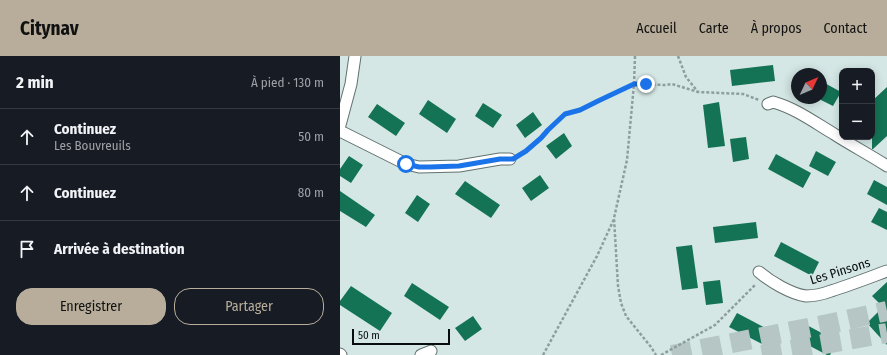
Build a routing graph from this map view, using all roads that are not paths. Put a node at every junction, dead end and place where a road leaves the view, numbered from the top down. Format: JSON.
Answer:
{"nodes":[{"id":1,"x":355,"y":56,"type":"edge"},
{"id":2,"x":768,"y":104,"type":"road end"},
{"id":3,"x":340,"y":125,"type":"edge"},
{"id":4,"x":340,"y":131,"type":"edge"},
{"id":5,"x":510,"y":159,"type":"road end"},
{"id":6,"x":887,"y":166,"type":"edge"},
{"id":7,"x":887,"y":271,"type":"edge"},
{"id":8,"x":761,"y":274,"type":"road end"}],
"edges":[{"from":1,"to":3,"type":"street"},
{"from":2,"to":6,"type":"street"},
{"from":4,"to":5,"type":"street"},
{"from":7,"to":8,"type":"street","name":"Les Pinsons"}]}
